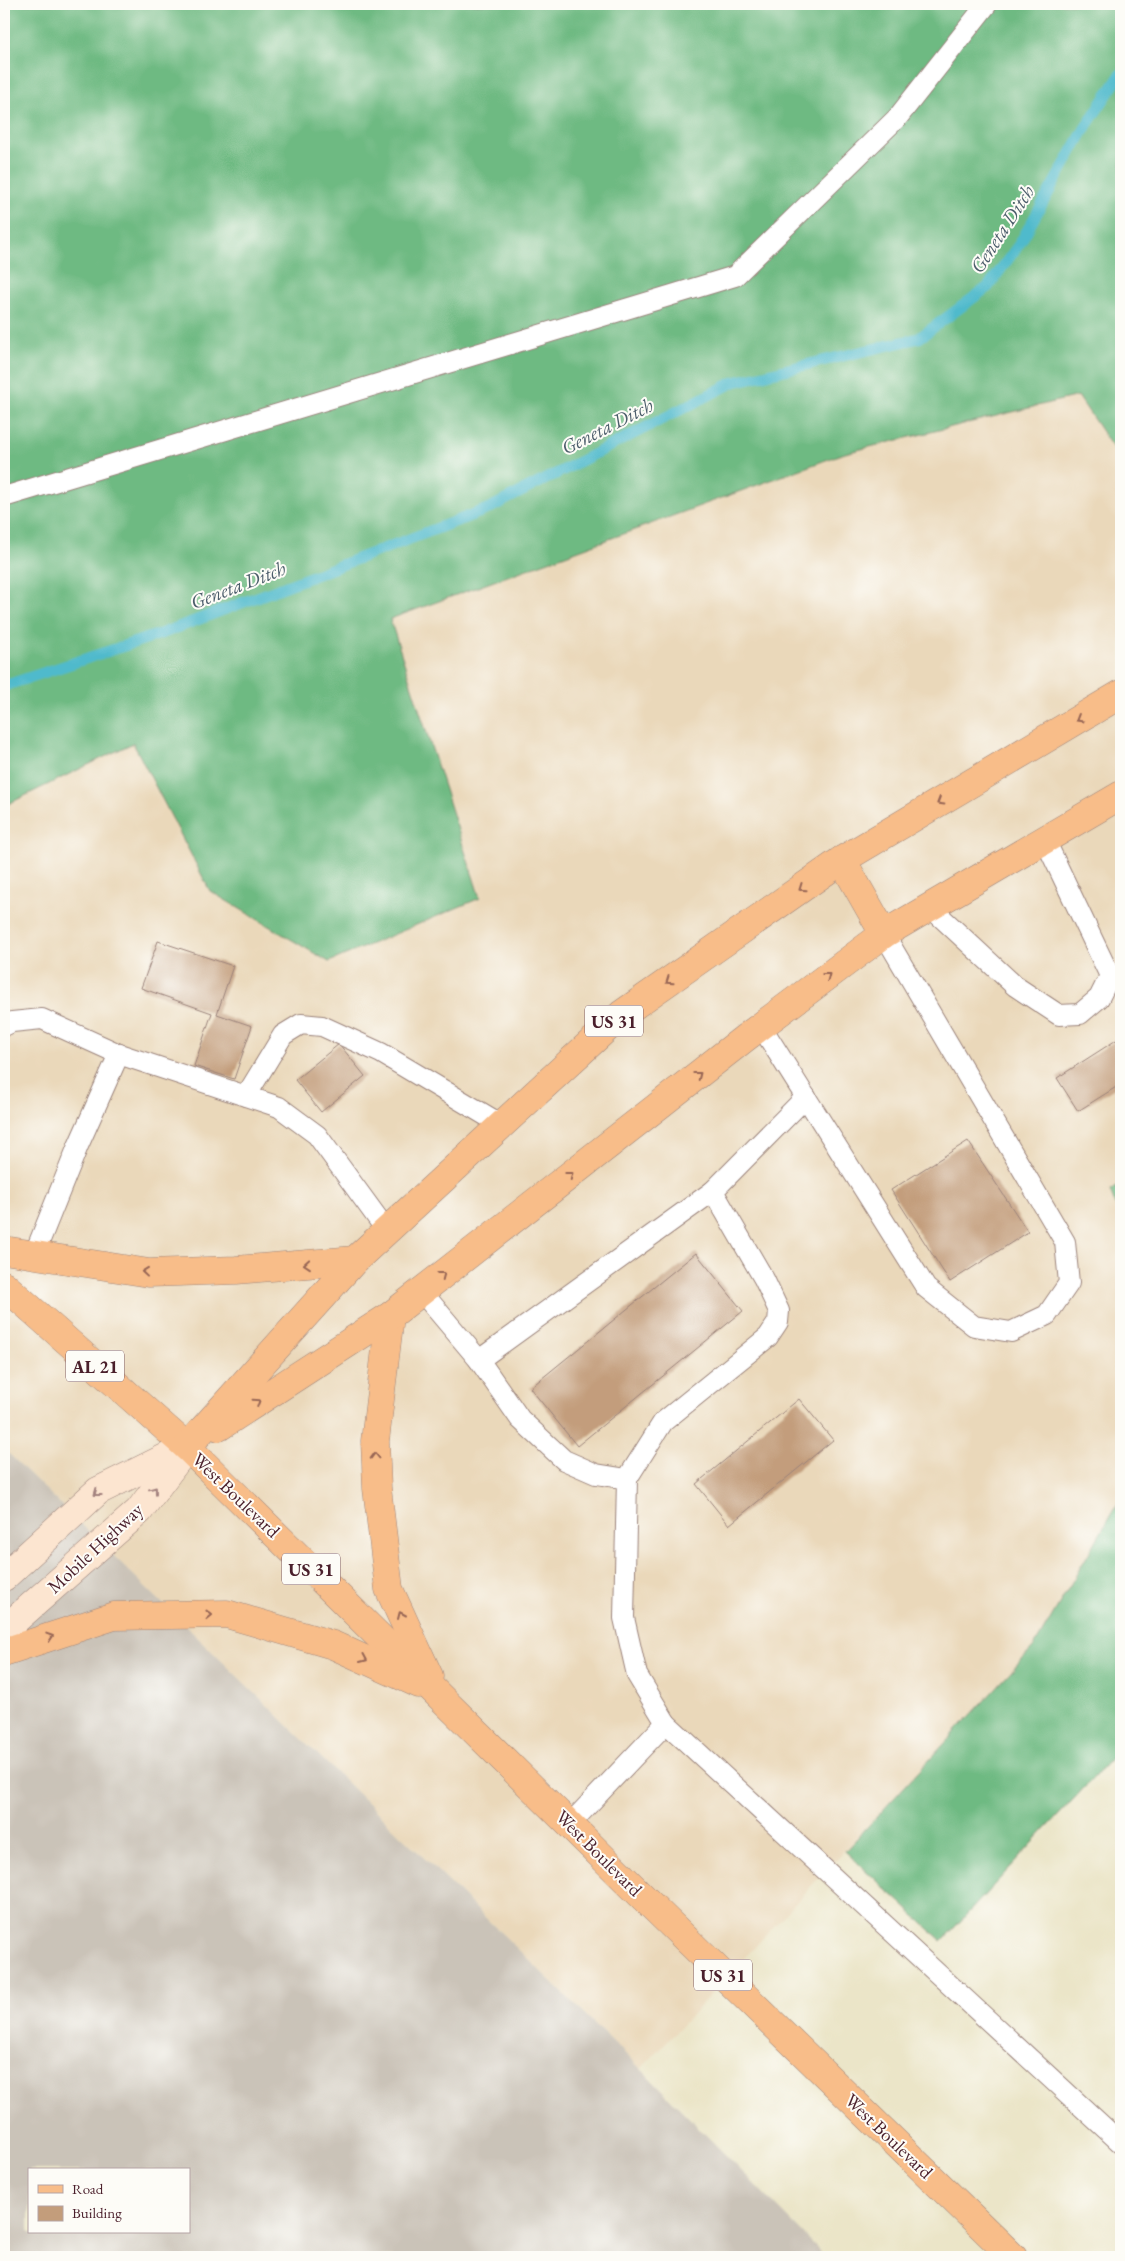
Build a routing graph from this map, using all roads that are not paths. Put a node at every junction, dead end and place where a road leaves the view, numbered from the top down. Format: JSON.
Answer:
{"nodes":[{"id":1,"x":987,"y":4,"type":"edge"},
{"id":2,"x":4,"y":497,"type":"edge"},
{"id":3,"x":1121,"y":694,"type":"edge"},
{"id":4,"x":1121,"y":795,"type":"edge"},
{"id":5,"x":1046,"y":840,"type":"junction"},
{"id":6,"x":842,"y":860,"type":"junction"},
{"id":7,"x":930,"y":907,"type":"junction"},
{"id":8,"x":884,"y":934,"type":"junction"},
{"id":9,"x":4,"y":1026,"type":"edge"},
{"id":10,"x":761,"y":1026,"type":"junction"},
{"id":11,"x":119,"y":1054,"type":"junction"},
{"id":12,"x":246,"y":1096,"type":"junction"},
{"id":13,"x":806,"y":1097,"type":"junction"},
{"id":14,"x":502,"y":1125,"type":"junction"},
{"id":15,"x":713,"y":1191,"type":"junction"},
{"id":16,"x":387,"y":1231,"type":"junction"},
{"id":17,"x":4,"y":1250,"type":"edge"},
{"id":18,"x":34,"y":1255,"type":"junction"},
{"id":19,"x":355,"y":1260,"type":"junction"},
{"id":20,"x":4,"y":1285,"type":"edge"},
{"id":21,"x":421,"y":1291,"type":"junction"},
{"id":22,"x":390,"y":1316,"type":"junction"},
{"id":23,"x":479,"y":1360,"type":"junction"},
{"id":24,"x":187,"y":1447,"type":"junction"},
{"id":25,"x":627,"y":1479,"type":"junction"},
{"id":26,"x":4,"y":1578,"type":"edge"},
{"id":27,"x":4,"y":1630,"type":"edge"},
{"id":28,"x":4,"y":1652,"type":"edge"},
{"id":29,"x":436,"y":1692,"type":"junction"},
{"id":30,"x":666,"y":1723,"type":"junction"},
{"id":31,"x":570,"y":1824,"type":"junction"},
{"id":32,"x":1121,"y":2143,"type":"edge"},
{"id":33,"x":1013,"y":2257,"type":"edge"}],
"edges":[{"from":1,"to":2,"type":"lane"},
{"from":3,"to":6,"type":"main road","number":"US 31","one_way":true},
{"from":4,"to":5,"type":"main road"},
{"from":5,"to":7,"type":"main road"},
{"from":5,"to":7,"type":"lane"},
{"from":6,"to":8,"type":"main road"},
{"from":6,"to":14,"type":"main road","number":"US 31","one_way":true},
{"from":7,"to":8,"type":"main road"},
{"from":10,"to":8,"type":"main road","one_way":true},
{"from":8,"to":13,"type":"lane"},
{"from":9,"to":11,"type":"lane"},
{"from":10,"to":13,"type":"lane"},
{"from":21,"to":10,"type":"main road","one_way":true},
{"from":11,"to":12,"type":"lane"},
{"from":11,"to":18,"type":"lane"},
{"from":12,"to":14,"type":"lane"},
{"from":12,"to":16,"type":"lane"},
{"from":13,"to":15,"type":"lane"},
{"from":14,"to":16,"type":"main road","number":"US 31"},
{"from":15,"to":23,"type":"lane"},
{"from":15,"to":25,"type":"lane"},
{"from":16,"to":19,"type":"main road","number":"US 31"},
{"from":17,"to":18,"type":"main road"},
{"from":19,"to":18,"type":"main road","one_way":true},
{"from":19,"to":24,"type":"main road","number":"US 31"},
{"from":20,"to":24,"type":"main road","number":"AL 21"},
{"from":21,"to":22,"type":"main road"},
{"from":21,"to":23,"type":"lane"},
{"from":24,"to":22,"type":"main road","one_way":true},
{"from":29,"to":22,"type":"main road","one_way":true},
{"from":23,"to":25,"type":"lane"},
{"from":24,"to":26,"type":"main road","name":"Mobile Highway","one_way":true},
{"from":27,"to":24,"type":"main road","name":"Mobile Highway","one_way":true},
{"from":24,"to":29,"type":"main road","name":"West Boulevard","number":"US 31"},
{"from":25,"to":30,"type":"lane"},
{"from":28,"to":29,"type":"main road","one_way":true},
{"from":29,"to":31,"type":"main road","name":"West Boulevard","number":"US 31"},
{"from":30,"to":31,"type":"lane"},
{"from":30,"to":32,"type":"lane"},
{"from":31,"to":33,"type":"main road","name":"West Boulevard","number":"US 31"}]}
